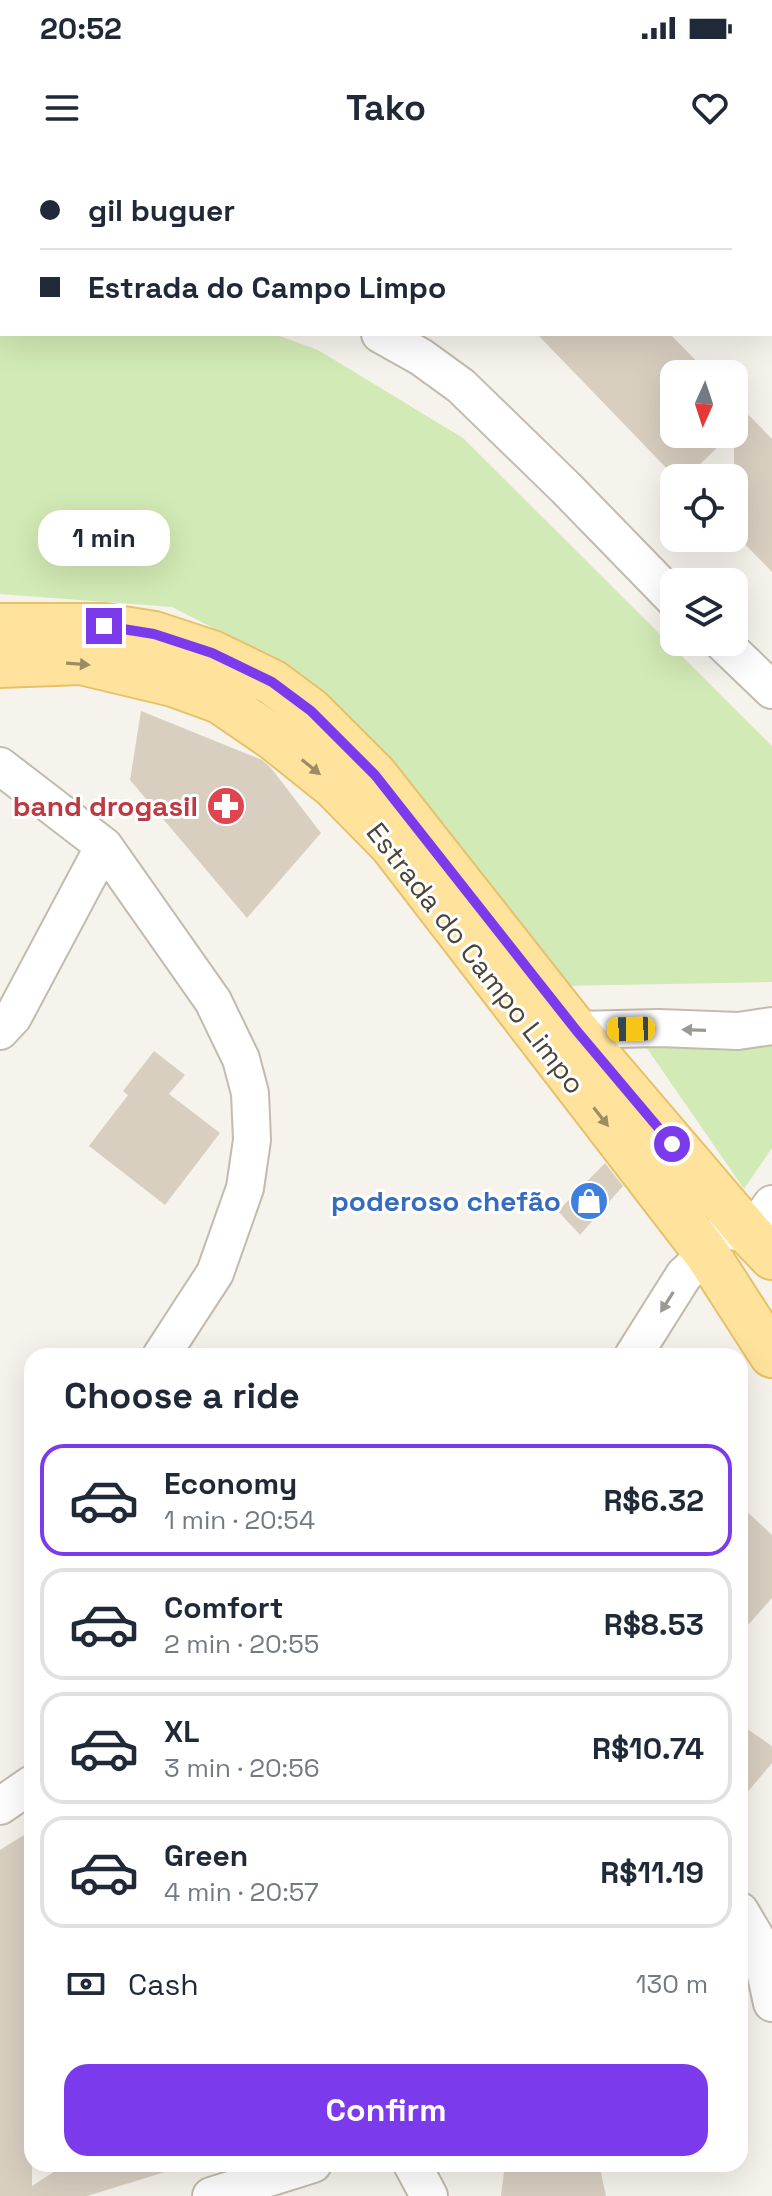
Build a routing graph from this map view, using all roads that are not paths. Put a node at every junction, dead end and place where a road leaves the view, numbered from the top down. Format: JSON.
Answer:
{"nodes":[{"id":1,"x":384,"y":336,"type":"edge"},
{"id":2,"x":660,"y":585,"type":"edge"},
{"id":3,"x":0,"y":626,"type":"edge"},
{"id":4,"x":737,"y":656,"type":"edge"},
{"id":5,"x":0,"y":665,"type":"edge"},
{"id":6,"x":772,"y":690,"type":"edge"},
{"id":7,"x":0,"y":766,"type":"edge"},
{"id":8,"x":104,"y":846,"type":"junction"},
{"id":9,"x":772,"y":1026,"type":"edge"},
{"id":10,"x":576,"y":1030,"type":"junction"},
{"id":11,"x":0,"y":1031,"type":"edge"},
{"id":12,"x":658,"y":1191,"type":"junction"},
{"id":13,"x":765,"y":1232,"type":"edge"},
{"id":14,"x":707,"y":1254,"type":"junction"},
{"id":15,"x":166,"y":1348,"type":"edge"},
{"id":16,"x":638,"y":1348,"type":"edge"},
{"id":17,"x":772,"y":1355,"type":"edge"},
{"id":18,"x":24,"y":1790,"type":"edge"},
{"id":19,"x":0,"y":1806,"type":"edge"},
{"id":20,"x":748,"y":1924,"type":"edge"},
{"id":21,"x":772,"y":2003,"type":"edge"},
{"id":22,"x":288,"y":2172,"type":"edge"},
{"id":23,"x":416,"y":2172,"type":"edge"},
{"id":24,"x":211,"y":2196,"type":"edge"},
{"id":25,"x":429,"y":2196,"type":"edge"}],
"edges":[{"from":1,"to":2,"type":"street"},
{"from":3,"to":10,"type":"main road","name":"Estrada do Campo Limpo"},
{"from":4,"to":6,"type":"street"},
{"from":5,"to":12,"type":"main road","name":"Estrada do Campo Limpo","one_way":true},
{"from":7,"to":8,"type":"street"},
{"from":8,"to":11,"type":"street"},
{"from":8,"to":15,"type":"street"},
{"from":9,"to":10,"type":"street","one_way":true},
{"from":10,"to":13,"type":"main road","name":"Estrada do Campo Limpo"},
{"from":12,"to":13,"type":"street"},
{"from":12,"to":14,"type":"main road","name":"Estrada do Campo Limpo"},
{"from":14,"to":16,"type":"street","one_way":true},
{"from":14,"to":17,"type":"main road","name":"Estrada do Campo Limpo"},
{"from":18,"to":19,"type":"street"},
{"from":20,"to":21,"type":"street"},
{"from":22,"to":24,"type":"street"},
{"from":23,"to":25,"type":"street"}]}
